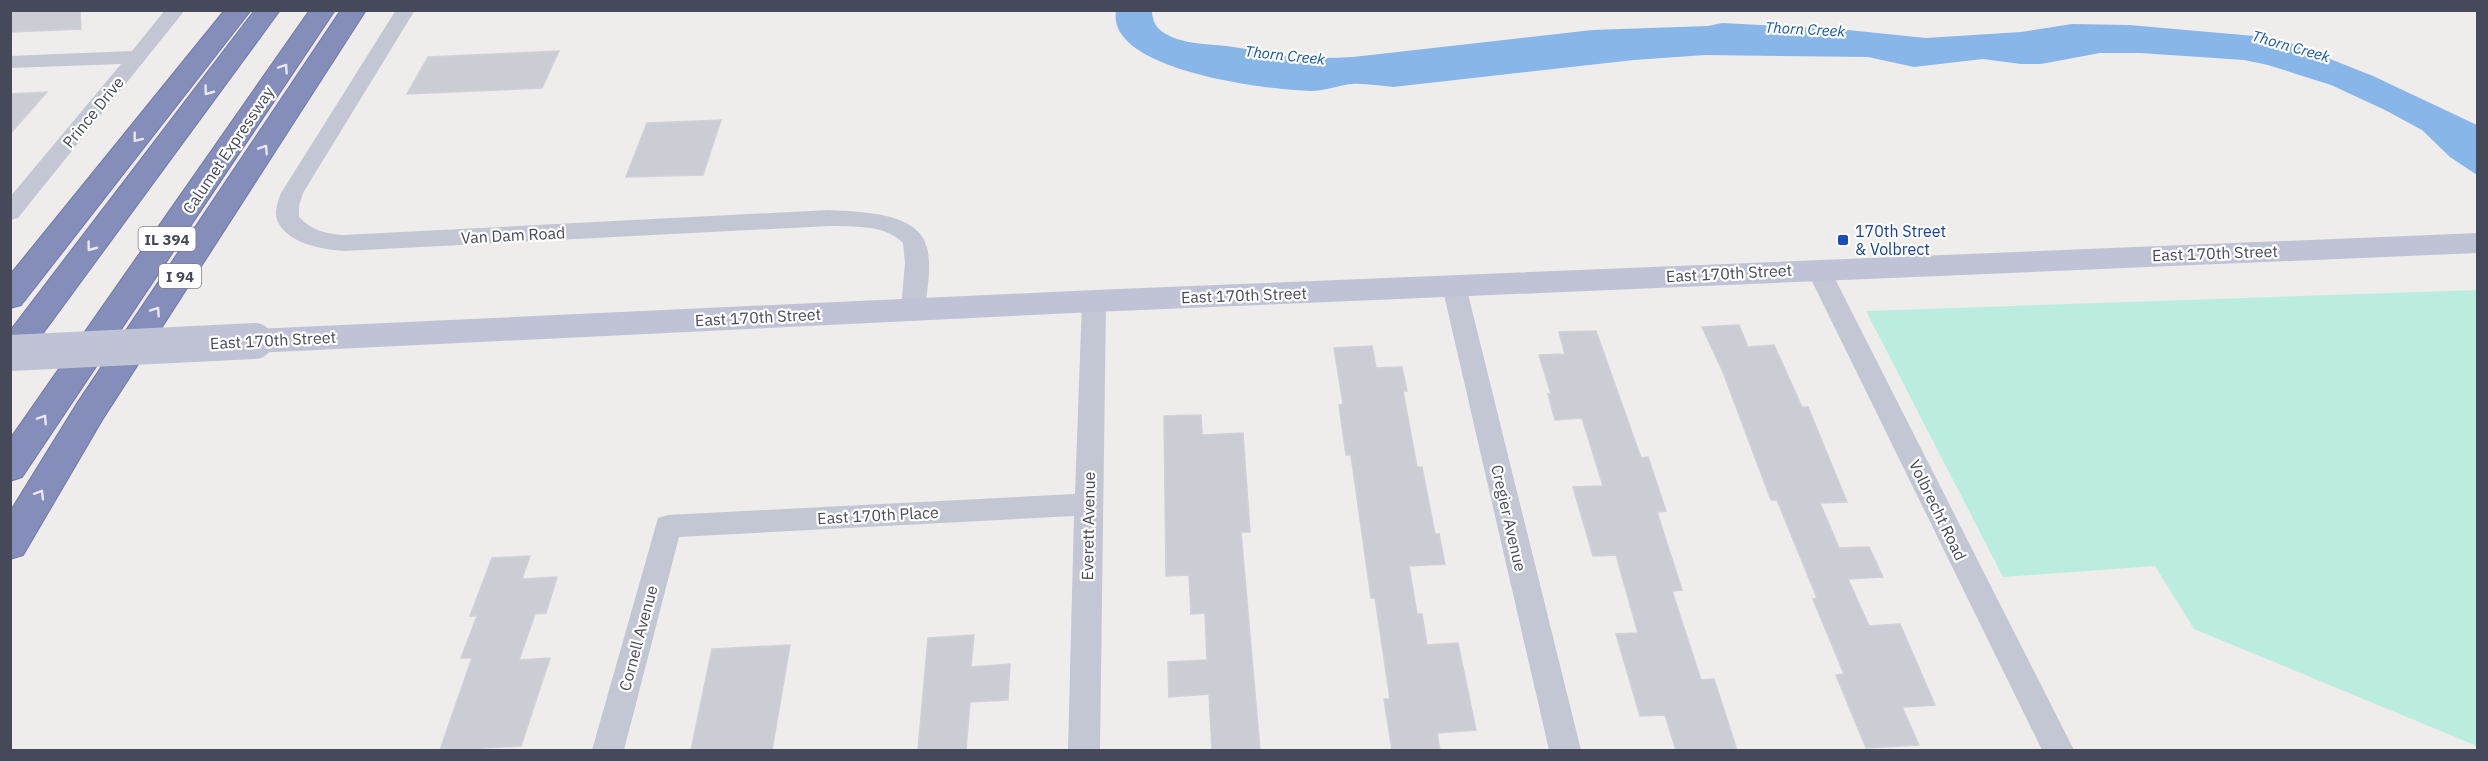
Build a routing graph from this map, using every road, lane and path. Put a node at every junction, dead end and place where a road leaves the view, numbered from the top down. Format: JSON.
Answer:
{"nodes":[{"id":1,"x":176,"y":10,"type":"edge"},
{"id":2,"x":239,"y":10,"type":"edge"},
{"id":3,"x":268,"y":10,"type":"edge"},
{"id":4,"x":323,"y":10,"type":"edge"},
{"id":5,"x":354,"y":10,"type":"edge"},
{"id":6,"x":406,"y":10,"type":"edge"},
{"id":7,"x":138,"y":57,"type":"junction"},
{"id":8,"x":10,"y":62,"type":"edge"},
{"id":9,"x":10,"y":213,"type":"edge"},
{"id":10,"x":2478,"y":243,"type":"edge"},
{"id":11,"x":1818,"y":269,"type":"junction"},
{"id":12,"x":1454,"y":286,"type":"junction"},
{"id":13,"x":10,"y":297,"type":"edge"},
{"id":14,"x":1094,"y":301,"type":"junction"},
{"id":15,"x":913,"y":309,"type":"junction"},
{"id":16,"x":10,"y":354,"type":"edge"},
{"id":17,"x":10,"y":467,"type":"edge"},
{"id":18,"x":1088,"y":504,"type":"junction"},
{"id":19,"x":668,"y":526,"type":"joint"},
{"id":20,"x":10,"y":544,"type":"edge"},
{"id":21,"x":608,"y":750,"type":"edge"},
{"id":22,"x":1084,"y":750,"type":"edge"},
{"id":23,"x":1565,"y":750,"type":"edge"},
{"id":24,"x":2058,"y":750,"type":"edge"}],
"edges":[{"from":1,"to":7,"type":"street","name":"Prince Drive"},
{"from":2,"to":13,"type":"highway","one_way":true},
{"from":3,"to":16,"type":"highway","one_way":true},
{"from":17,"to":4,"type":"highway","name":"Calumet Expressway","number":"IL 394","one_way":true},
{"from":20,"to":5,"type":"highway","number":"I 94","one_way":true},
{"from":6,"to":15,"type":"street","name":"Van Dam Road"},
{"from":7,"to":8,"type":"street"},
{"from":7,"to":9,"type":"street","name":"Prince Drive"},
{"from":10,"to":11,"type":"street","name":"East 170th Street"},
{"from":11,"to":12,"type":"street","name":"East 170th Street"},
{"from":11,"to":24,"type":"street","name":"Volbrecht Road"},
{"from":12,"to":14,"type":"street","name":"East 170th Street"},
{"from":12,"to":23,"type":"street","name":"Cregier Avenue"},
{"from":14,"to":15,"type":"street","name":"East 170th Street"},
{"from":14,"to":18,"type":"street","name":"Everett Avenue"},
{"from":15,"to":16,"type":"street","name":"East 170th Street","bridge":true},
{"from":18,"to":19,"type":"street","name":"East 170th Place"},
{"from":18,"to":22,"type":"street","name":"Everett Avenue"},
{"from":19,"to":21,"type":"street","name":"Cornell Avenue"}]}
